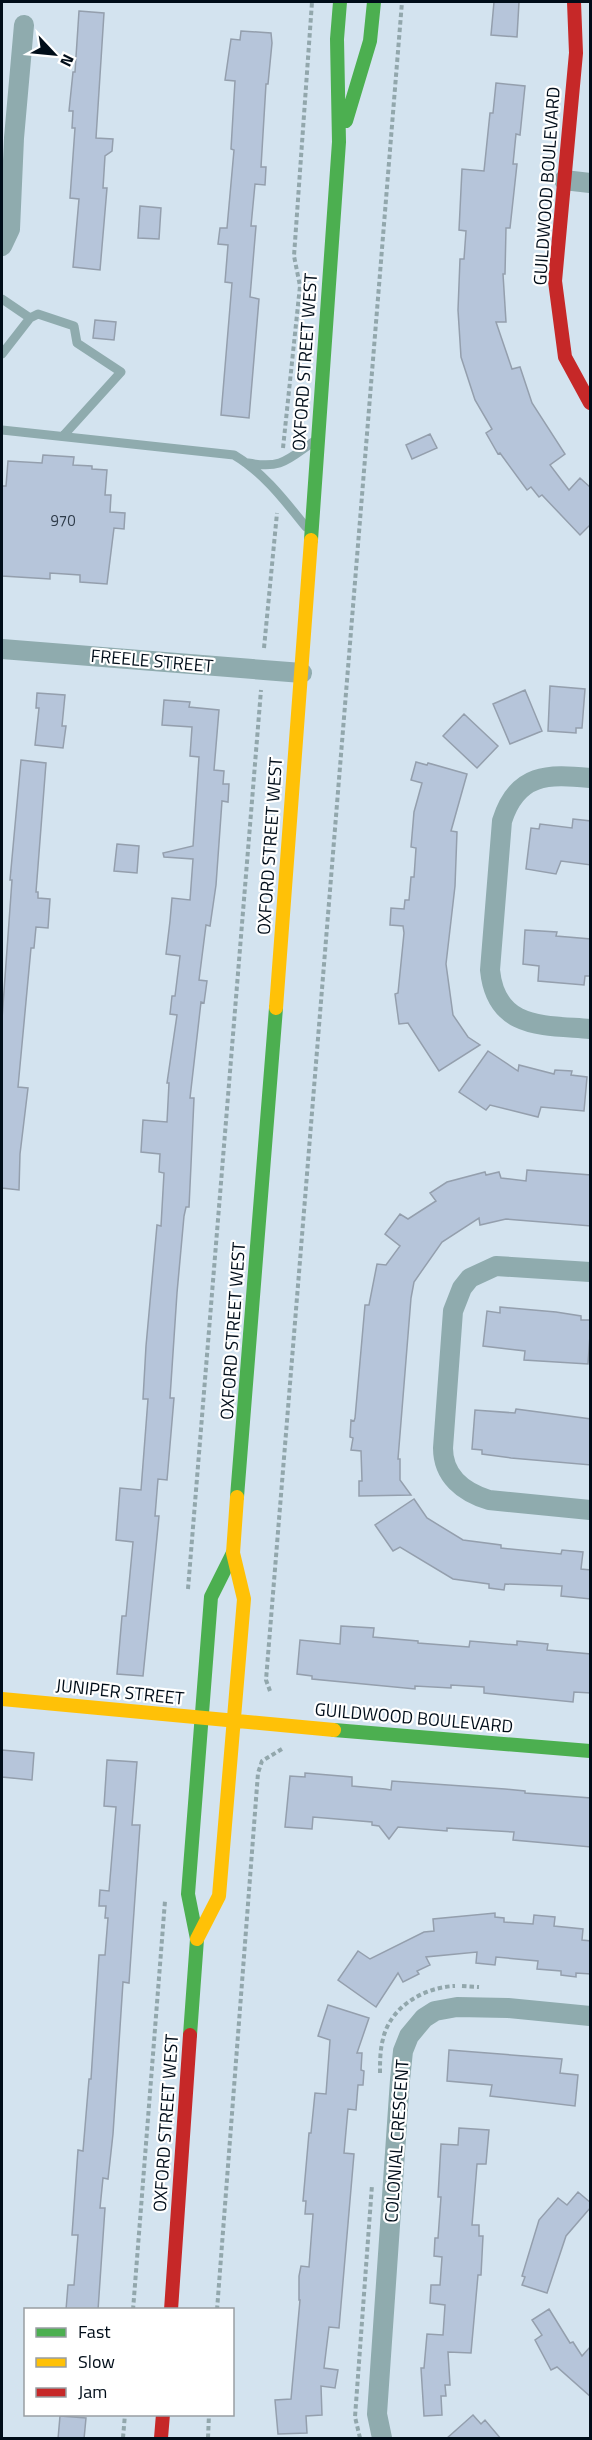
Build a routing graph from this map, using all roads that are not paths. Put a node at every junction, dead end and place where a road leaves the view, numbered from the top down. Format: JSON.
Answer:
{"nodes":[{"id":1,"x":340,"y":2,"type":"edge"},
{"id":2,"x":374,"y":2,"type":"edge"},
{"id":3,"x":574,"y":2,"type":"edge"},
{"id":4,"x":24,"y":25,"type":"dead end"},
{"id":5,"x":8,"y":137,"type":"edge"},
{"id":6,"x":339,"y":142,"type":"junction"},
{"id":7,"x":564,"y":180,"type":"junction"},
{"id":8,"x":591,"y":183,"type":"edge"},
{"id":9,"x":2,"y":246,"type":"edge"},
{"id":10,"x":2,"y":299,"type":"edge"},
{"id":11,"x":30,"y":318,"type":"junction"},
{"id":12,"x":2,"y":354,"type":"edge"},
{"id":13,"x":591,"y":403,"type":"edge"},
{"id":14,"x":2,"y":430,"type":"edge"},
{"id":15,"x":63,"y":436,"type":"junction"},
{"id":16,"x":317,"y":440,"type":"junction"},
{"id":17,"x":248,"y":463,"type":"junction"},
{"id":18,"x":310,"y":533,"type":"junction"},
{"id":19,"x":2,"y":649,"type":"edge"},
{"id":20,"x":302,"y":673,"type":"junction"},
{"id":21,"x":591,"y":778,"type":"edge"},
{"id":22,"x":591,"y":1029,"type":"edge"},
{"id":23,"x":591,"y":1272,"type":"edge"},
{"id":24,"x":591,"y":1510,"type":"edge"},
{"id":25,"x":234,"y":1553,"type":"junction"},
{"id":26,"x":2,"y":1699,"type":"edge"},
{"id":27,"x":202,"y":1719,"type":"junction"},
{"id":28,"x":234,"y":1722,"type":"junction"},
{"id":29,"x":591,"y":1751,"type":"edge"},
{"id":30,"x":197,"y":1939,"type":"junction"},
{"id":31,"x":591,"y":2016,"type":"edge"},
{"id":32,"x":171,"y":2308,"type":"edge"},
{"id":33,"x":163,"y":2416,"type":"edge"},
{"id":34,"x":162,"y":2439,"type":"edge"},
{"id":35,"x":382,"y":2439,"type":"edge"}],
"edges":[{"from":1,"to":6,"type":"main road","name":"OXFORD STREET WEST"},
{"from":2,"to":6,"type":"main road","name":"OXFORD STREET WEST"},
{"from":3,"to":7,"type":"main road","name":"GUILDWOOD BOULEVARD"},
{"from":4,"to":5,"type":"street"},
{"from":5,"to":9,"type":"street"},
{"from":6,"to":16,"type":"main road","name":"OXFORD STREET WEST"},
{"from":7,"to":8,"type":"street"},
{"from":7,"to":13,"type":"main road","name":"GUILDWOOD BOULEVARD"},
{"from":10,"to":11,"type":"lane"},
{"from":11,"to":12,"type":"lane"},
{"from":11,"to":15,"type":"lane"},
{"from":14,"to":15,"type":"lane"},
{"from":15,"to":17,"type":"lane"},
{"from":16,"to":17,"type":"lane"},
{"from":16,"to":18,"type":"main road","name":"OXFORD STREET WEST"},
{"from":17,"to":18,"type":"lane"},
{"from":18,"to":20,"type":"main road","name":"OXFORD STREET WEST"},
{"from":19,"to":20,"type":"street","name":"FREELE STREET"},
{"from":20,"to":25,"type":"main road","name":"OXFORD STREET WEST"},
{"from":21,"to":22,"type":"street"},
{"from":23,"to":24,"type":"street"},
{"from":25,"to":27,"type":"main road","name":"OXFORD STREET WEST"},
{"from":25,"to":28,"type":"main road","name":"OXFORD STREET WEST"},
{"from":26,"to":27,"type":"main road","name":"JUNIPER STREET"},
{"from":27,"to":28,"type":"main road","name":"JUNIPER STREET"},
{"from":27,"to":30,"type":"main road","name":"OXFORD STREET WEST"},
{"from":28,"to":29,"type":"main road","name":"GUILDWOOD BOULEVARD"},
{"from":28,"to":30,"type":"main road","name":"OXFORD STREET WEST"},
{"from":30,"to":32,"type":"main road","name":"OXFORD STREET WEST"},
{"from":31,"to":35,"type":"street","name":"COLONIAL CRESCENT"},
{"from":33,"to":34,"type":"main road"}]}
